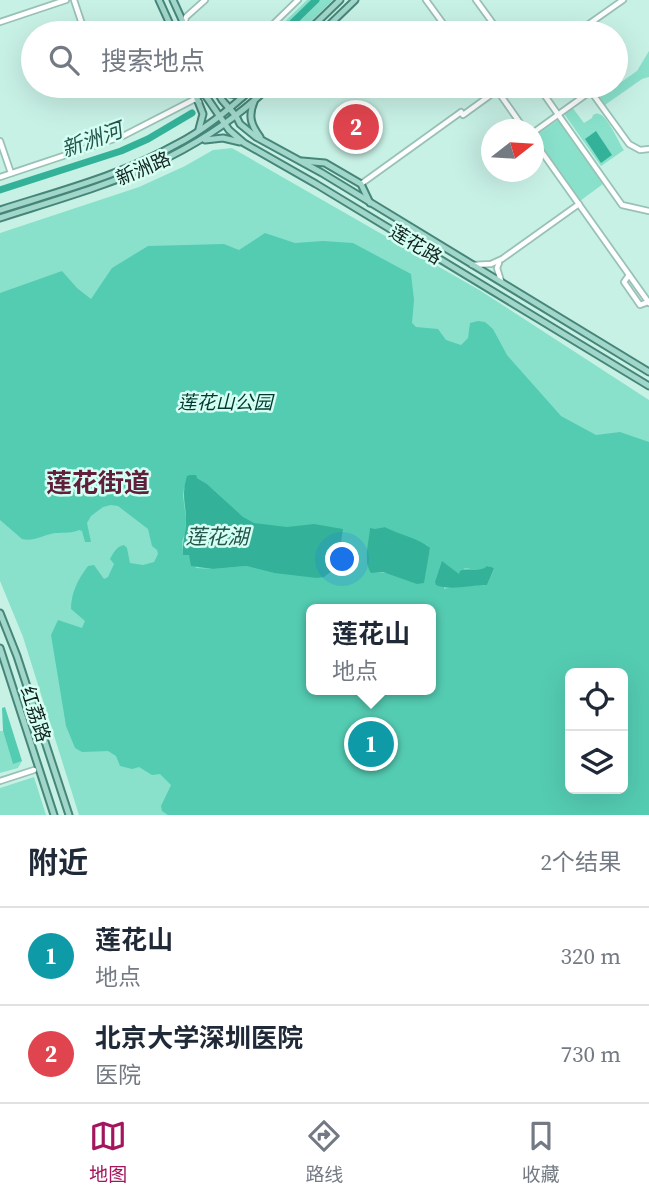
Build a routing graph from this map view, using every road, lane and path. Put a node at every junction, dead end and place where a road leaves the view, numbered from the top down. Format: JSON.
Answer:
{"nodes":[{"id":1,"x":66,"y":0,"type":"edge"},
{"id":2,"x":74,"y":0,"type":"edge"},
{"id":3,"x":159,"y":0,"type":"edge"},
{"id":4,"x":173,"y":0,"type":"edge"},
{"id":5,"x":203,"y":0,"type":"edge"},
{"id":6,"x":340,"y":0,"type":"edge"},
{"id":7,"x":355,"y":0,"type":"edge"},
{"id":8,"x":426,"y":0,"type":"edge"},
{"id":9,"x":477,"y":0,"type":"edge"},
{"id":10,"x":623,"y":0,"type":"edge"},
{"id":11,"x":293,"y":2,"type":"edge"},
{"id":12,"x":179,"y":14,"type":"junction"},
{"id":13,"x":81,"y":21,"type":"edge"},
{"id":14,"x":169,"y":21,"type":"edge"},
{"id":15,"x":182,"y":21,"type":"edge"},
{"id":16,"x":185,"y":21,"type":"edge"},
{"id":17,"x":275,"y":21,"type":"edge"},
{"id":18,"x":318,"y":21,"type":"edge"},
{"id":19,"x":333,"y":21,"type":"edge"},
{"id":20,"x":441,"y":21,"type":"edge"},
{"id":21,"x":492,"y":21,"type":"edge"},
{"id":22,"x":593,"y":21,"type":"edge"},
{"id":23,"x":0,"y":22,"type":"edge"},
{"id":24,"x":190,"y":98,"type":"edge"},
{"id":25,"x":198,"y":98,"type":"edge"},
{"id":26,"x":204,"y":98,"type":"edge"},
{"id":27,"x":223,"y":98,"type":"edge"},
{"id":28,"x":241,"y":98,"type":"edge"},
{"id":29,"x":487,"y":98,"type":"edge"},
{"id":30,"x":500,"y":98,"type":"edge"},
{"id":31,"x":546,"y":98,"type":"edge"},
{"id":32,"x":581,"y":98,"type":"edge"},
{"id":33,"x":596,"y":98,"type":"edge"},
{"id":34,"x":256,"y":99,"type":"joint"},
{"id":35,"x":199,"y":102,"type":"junction"},
{"id":36,"x":186,"y":103,"type":"junction"},
{"id":37,"x":229,"y":109,"type":"junction"},
{"id":38,"x":558,"y":115,"type":"junction"},
{"id":39,"x":236,"y":116,"type":"junction"},
{"id":40,"x":219,"y":117,"type":"junction"},
{"id":41,"x":516,"y":119,"type":"edge"},
{"id":42,"x":225,"y":124,"type":"junction"},
{"id":43,"x":544,"y":125,"type":"edge"},
{"id":44,"x":195,"y":134,"type":"junction"},
{"id":45,"x":262,"y":140,"type":"junction"},
{"id":46,"x":0,"y":141,"type":"edge"},
{"id":47,"x":198,"y":141,"type":"junction"},
{"id":48,"x":250,"y":147,"type":"junction"},
{"id":49,"x":649,"y":149,"type":"edge"},
{"id":50,"x":544,"y":155,"type":"edge"},
{"id":51,"x":300,"y":161,"type":"junction"},
{"id":52,"x":11,"y":173,"type":"junction"},
{"id":53,"x":0,"y":177,"type":"edge"},
{"id":54,"x":361,"y":184,"type":"junction"},
{"id":55,"x":370,"y":202,"type":"junction"},
{"id":56,"x":579,"y":204,"type":"junction"},
{"id":57,"x":0,"y":210,"type":"edge"},
{"id":58,"x":649,"y":211,"type":"edge"},
{"id":59,"x":0,"y":218,"type":"edge"},
{"id":60,"x":502,"y":259,"type":"junction"},
{"id":61,"x":472,"y":265,"type":"junction"},
{"id":62,"x":501,"y":282,"type":"junction"},
{"id":63,"x":648,"y":302,"type":"edge"},
{"id":64,"x":649,"y":372,"type":"edge"},
{"id":65,"x":649,"y":386,"type":"edge"},
{"id":66,"x":0,"y":613,"type":"edge"},
{"id":67,"x":13,"y":644,"type":"junction"},
{"id":68,"x":0,"y":649,"type":"edge"},
{"id":69,"x":0,"y":666,"type":"edge"},
{"id":70,"x":9,"y":675,"type":"junction"},
{"id":71,"x":34,"y":770,"type":"dead end"},
{"id":72,"x":0,"y":781,"type":"edge"},
{"id":73,"x":54,"y":815,"type":"edge"},
{"id":74,"x":69,"y":815,"type":"edge"}],
"edges":[{"from":1,"to":23,"type":"street"},
{"from":2,"to":13,"type":"street"},
{"from":3,"to":14,"type":"main road"},
{"from":4,"to":12,"type":"main road"},
{"from":5,"to":12,"type":"street"},
{"from":5,"to":16,"type":"street"},
{"from":6,"to":18,"type":"main road"},
{"from":7,"to":19,"type":"main road"},
{"from":8,"to":20,"type":"street"},
{"from":9,"to":21,"type":"street"},
{"from":10,"to":22,"type":"street"},
{"from":11,"to":17,"type":"street"},
{"from":12,"to":15,"type":"main road"},
{"from":24,"to":36,"type":"street"},
{"from":25,"to":35,"type":"main road"},
{"from":26,"to":40,"type":"main road","name":"莲花路"},
{"from":27,"to":37,"type":"main road","name":"莲花路"},
{"from":28,"to":37,"type":"main road","name":"新洲路"},
{"from":29,"to":54,"type":"street"},
{"from":30,"to":41,"type":"street"},
{"from":31,"to":38,"type":"street"},
{"from":32,"to":38,"type":"street"},
{"from":33,"to":49,"type":"street"},
{"from":34,"to":39,"type":"main road","name":"新洲路"},
{"from":34,"to":45,"type":"main road"},
{"from":35,"to":36,"type":"street"},
{"from":35,"to":44,"type":"main road"},
{"from":36,"to":52,"type":"street"},
{"from":37,"to":39,"type":"main road","name":"莲花路"},
{"from":37,"to":40,"type":"main road","name":"新洲路"},
{"from":38,"to":43,"type":"street"},
{"from":38,"to":58,"type":"street"},
{"from":39,"to":42,"type":"main road","name":"新洲路"},
{"from":39,"to":45,"type":"main road","name":"莲花路"},
{"from":40,"to":42,"type":"main road","name":"莲花路"},
{"from":40,"to":44,"type":"main road","name":"新洲路"},
{"from":42,"to":47,"type":"main road","name":"新洲路"},
{"from":42,"to":48,"type":"main road","name":"莲花路"},
{"from":44,"to":57,"type":"main road","name":"新洲路"},
{"from":45,"to":51,"type":"main road","name":"莲花路"},
{"from":46,"to":52,"type":"street"},
{"from":47,"to":48,"type":"main road"},
{"from":47,"to":59,"type":"main road","name":"新洲路"},
{"from":48,"to":65,"type":"main road","name":"莲花路"},
{"from":50,"to":56,"type":"street"},
{"from":51,"to":54,"type":"main road"},
{"from":51,"to":55,"type":"main road","name":"莲花路"},
{"from":52,"to":53,"type":"street"},
{"from":54,"to":55,"type":"main road"},
{"from":55,"to":61,"type":"main road","name":"莲花路"},
{"from":56,"to":60,"type":"street"},
{"from":56,"to":63,"type":"street"},
{"from":60,"to":61,"type":"street"},
{"from":60,"to":62,"type":"street"},
{"from":61,"to":62,"type":"main road","name":"莲花路"},
{"from":62,"to":64,"type":"main road","name":"莲花路"},
{"from":66,"to":67,"type":"main road","name":"红荔路"},
{"from":67,"to":68,"type":"main road"},
{"from":67,"to":74,"type":"main road","name":"红荔路"},
{"from":68,"to":70,"type":"main road","name":"红荔路"},
{"from":69,"to":70,"type":"main road"},
{"from":70,"to":73,"type":"main road","name":"红荔路"},
{"from":71,"to":72,"type":"street"}]}
